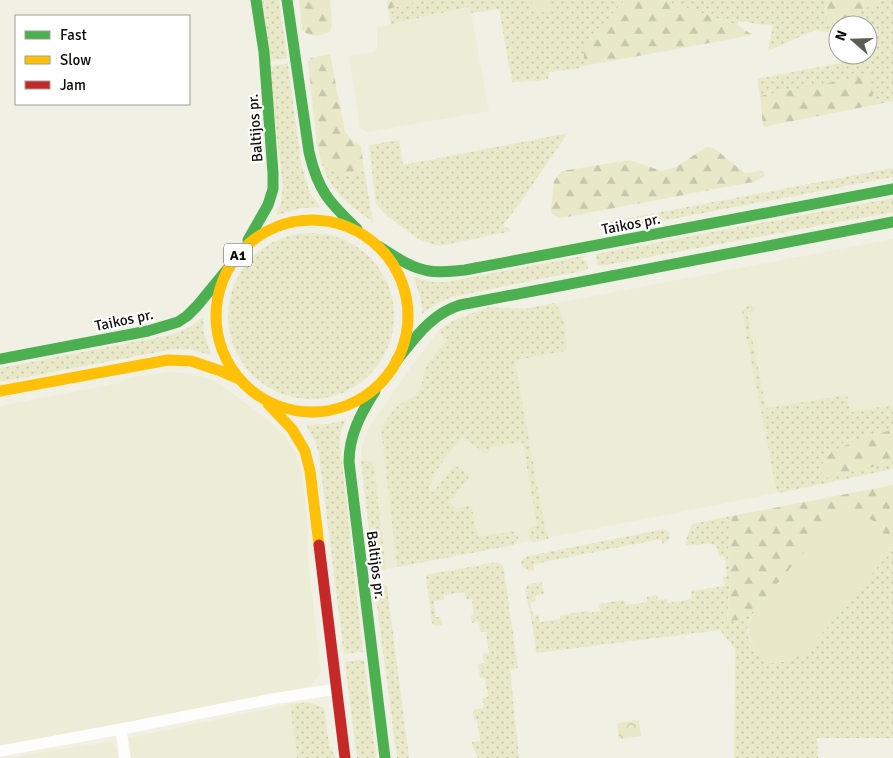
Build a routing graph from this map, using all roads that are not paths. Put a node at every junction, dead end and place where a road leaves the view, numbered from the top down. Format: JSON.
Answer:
{"nodes":[{"id":1,"x":256,"y":0,"type":"edge"},
{"id":2,"x":287,"y":0,"type":"edge"},
{"id":3,"x":893,"y":189,"type":"edge"},
{"id":4,"x":893,"y":222,"type":"edge"},
{"id":5,"x":361,"y":233,"type":"junction"},
{"id":6,"x":378,"y":246,"type":"junction"},
{"id":7,"x":244,"y":248,"type":"junction"},
{"id":8,"x":230,"y":266,"type":"junction"},
{"id":9,"x":0,"y":359,"type":"edge"},
{"id":10,"x":397,"y":360,"type":"junction"},
{"id":11,"x":239,"y":379,"type":"junction"},
{"id":12,"x":380,"y":384,"type":"junction"},
{"id":13,"x":0,"y":391,"type":"edge"},
{"id":14,"x":260,"y":397,"type":"junction"},
{"id":15,"x":337,"y":688,"type":"junction"},
{"id":16,"x":121,"y":729,"type":"junction"},
{"id":17,"x":0,"y":751,"type":"edge"},
{"id":18,"x":125,"y":758,"type":"edge"},
{"id":19,"x":346,"y":758,"type":"edge"},
{"id":20,"x":385,"y":758,"type":"edge"}],
"edges":[{"from":1,"to":7,"type":"main road","name":"Baltijos pr.","number":"A1"},
{"from":2,"to":5,"type":"main road","number":"A1"},
{"from":3,"to":6,"type":"main road","name":"Taikos pr."},
{"from":4,"to":10,"type":"main road"},
{"from":5,"to":6,"type":"main road","number":"A1"},
{"from":5,"to":7,"type":"main road","number":"A1"},
{"from":6,"to":10,"type":"main road","number":"A1"},
{"from":7,"to":8,"type":"main road","number":"A1"},
{"from":8,"to":9,"type":"main road","name":"Taikos pr.","number":"A1"},
{"from":8,"to":11,"type":"main road","number":"A1"},
{"from":10,"to":12,"type":"main road","number":"A1"},
{"from":11,"to":13,"type":"main road","number":"A1"},
{"from":11,"to":14,"type":"main road","number":"A1"},
{"from":12,"to":14,"type":"main road","number":"A1"},
{"from":12,"to":20,"type":"main road","name":"Baltijos pr."},
{"from":14,"to":15,"type":"main road"},
{"from":15,"to":16,"type":"street"},
{"from":15,"to":19,"type":"main road"},
{"from":16,"to":17,"type":"street"},
{"from":16,"to":18,"type":"street"}]}
